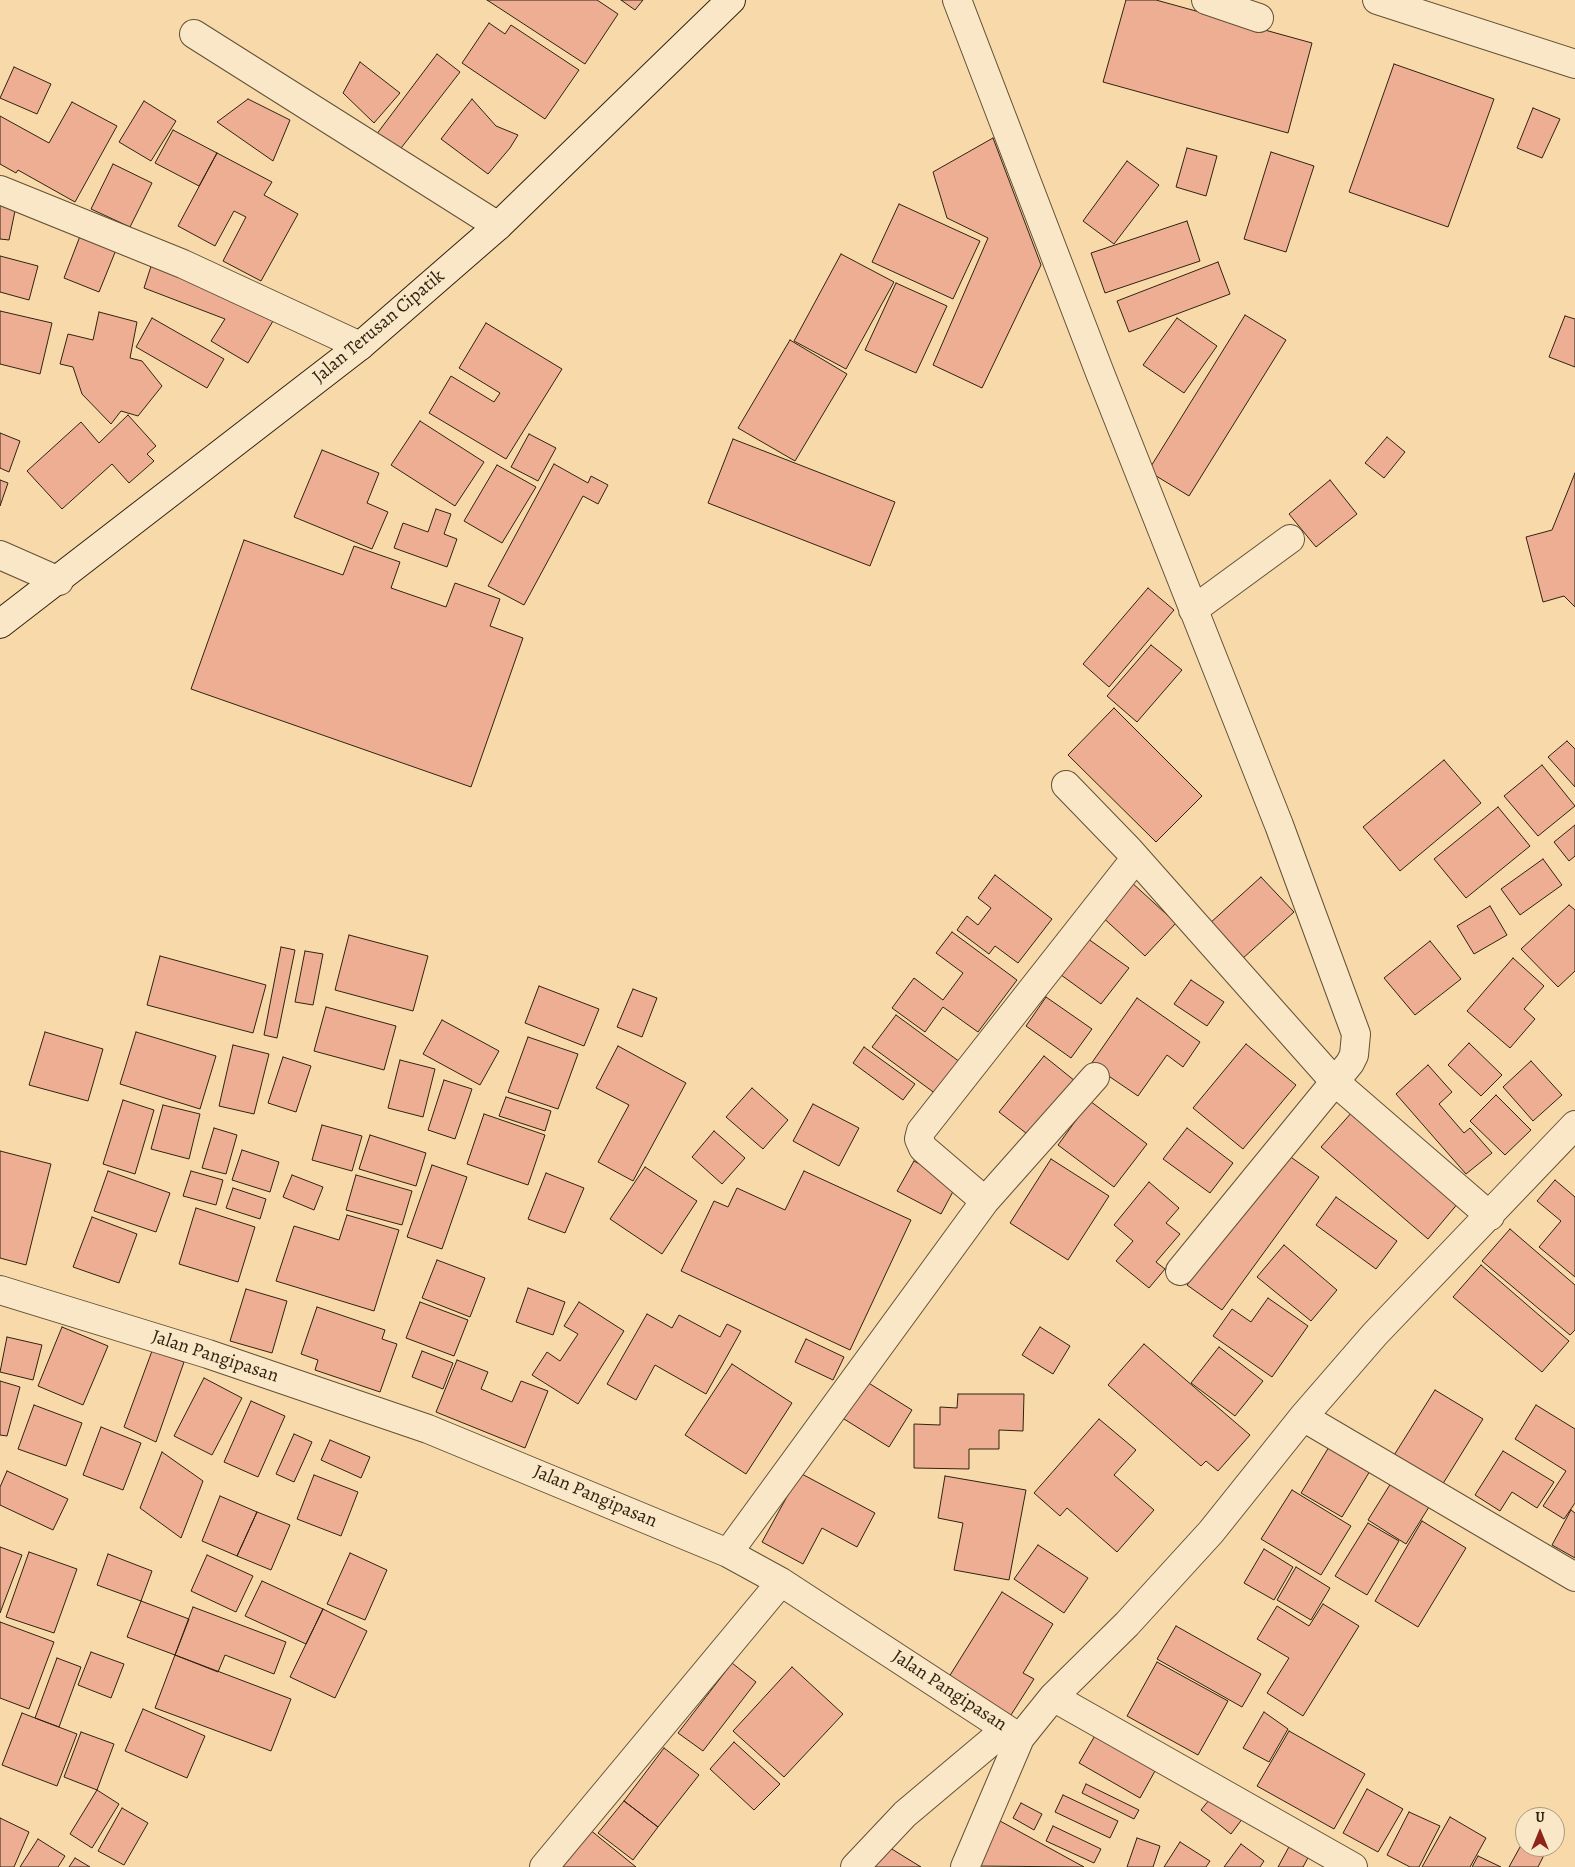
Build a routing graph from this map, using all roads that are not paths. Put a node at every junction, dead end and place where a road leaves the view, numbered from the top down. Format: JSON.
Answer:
{"nodes":[{"id":1,"x":731,"y":0,"type":"edge"},
{"id":2,"x":957,"y":0,"type":"edge"},
{"id":3,"x":1206,"y":0,"type":"edge"},
{"id":4,"x":1377,"y":0,"type":"edge"},
{"id":5,"x":1259,"y":18,"type":"dead end"},
{"id":6,"x":194,"y":34,"type":"dead end"},
{"id":7,"x":1575,"y":64,"type":"edge"},
{"id":8,"x":0,"y":190,"type":"edge"},
{"id":9,"x":498,"y":226,"type":"junction"},
{"id":10,"x":360,"y":346,"type":"junction"},
{"id":11,"x":1290,"y":539,"type":"dead end"},
{"id":12,"x":0,"y":555,"type":"edge"},
{"id":13,"x":59,"y":581,"type":"junction"},
{"id":14,"x":1193,"y":610,"type":"junction"},
{"id":15,"x":0,"y":624,"type":"edge"},
{"id":16,"x":1066,"y":785,"type":"dead end"},
{"id":17,"x":1135,"y":858,"type":"junction"},
{"id":18,"x":1095,"y":1077,"type":"dead end"},
{"id":19,"x":1334,"y":1081,"type":"junction"},
{"id":20,"x":1575,"y":1125,"type":"edge"},
{"id":21,"x":985,"y":1201,"type":"junction"},
{"id":22,"x":1490,"y":1216,"type":"junction"},
{"id":23,"x":1180,"y":1271,"type":"dead end"},
{"id":24,"x":0,"y":1290,"type":"edge"},
{"id":25,"x":1303,"y":1417,"type":"junction"},
{"id":26,"x":728,"y":1553,"type":"junction"},
{"id":27,"x":1575,"y":1576,"type":"edge"},
{"id":28,"x":781,"y":1582,"type":"junction"},
{"id":29,"x":1053,"y":1697,"type":"junction"},
{"id":30,"x":1013,"y":1734,"type":"junction"},
{"id":31,"x":544,"y":1867,"type":"edge"},
{"id":32,"x":856,"y":1867,"type":"edge"},
{"id":33,"x":965,"y":1867,"type":"edge"},
{"id":34,"x":1353,"y":1867,"type":"edge"}],
"edges":[{"from":1,"to":9,"type":"street","name":"Jalan Terusan Cipatik"},
{"from":2,"to":14,"type":"street"},
{"from":3,"to":5,"type":"street"},
{"from":4,"to":7,"type":"street"},
{"from":6,"to":9,"type":"street"},
{"from":8,"to":10,"type":"street"},
{"from":9,"to":10,"type":"street","name":"Jalan Terusan Cipatik"},
{"from":10,"to":13,"type":"street","name":"Jalan Terusan Cipatik"},
{"from":11,"to":14,"type":"street"},
{"from":12,"to":13,"type":"street"},
{"from":13,"to":15,"type":"street","name":"Jalan Terusan Cipatik"},
{"from":14,"to":19,"type":"street"},
{"from":16,"to":17,"type":"street"},
{"from":17,"to":19,"type":"street"},
{"from":17,"to":21,"type":"street"},
{"from":18,"to":21,"type":"street"},
{"from":19,"to":22,"type":"street"},
{"from":19,"to":23,"type":"street"},
{"from":20,"to":22,"type":"street"},
{"from":21,"to":26,"type":"street"},
{"from":22,"to":25,"type":"street"},
{"from":24,"to":26,"type":"street","name":"Jalan Pangipasan"},
{"from":25,"to":27,"type":"street"},
{"from":25,"to":29,"type":"street"},
{"from":26,"to":28,"type":"street","name":"Jalan Pangipasan"},
{"from":28,"to":30,"type":"street","name":"Jalan Pangipasan"},
{"from":28,"to":31,"type":"street"},
{"from":29,"to":30,"type":"street"},
{"from":29,"to":34,"type":"street"},
{"from":30,"to":32,"type":"street"},
{"from":30,"to":33,"type":"street","name":"Jalan Pangipasan"}]}
